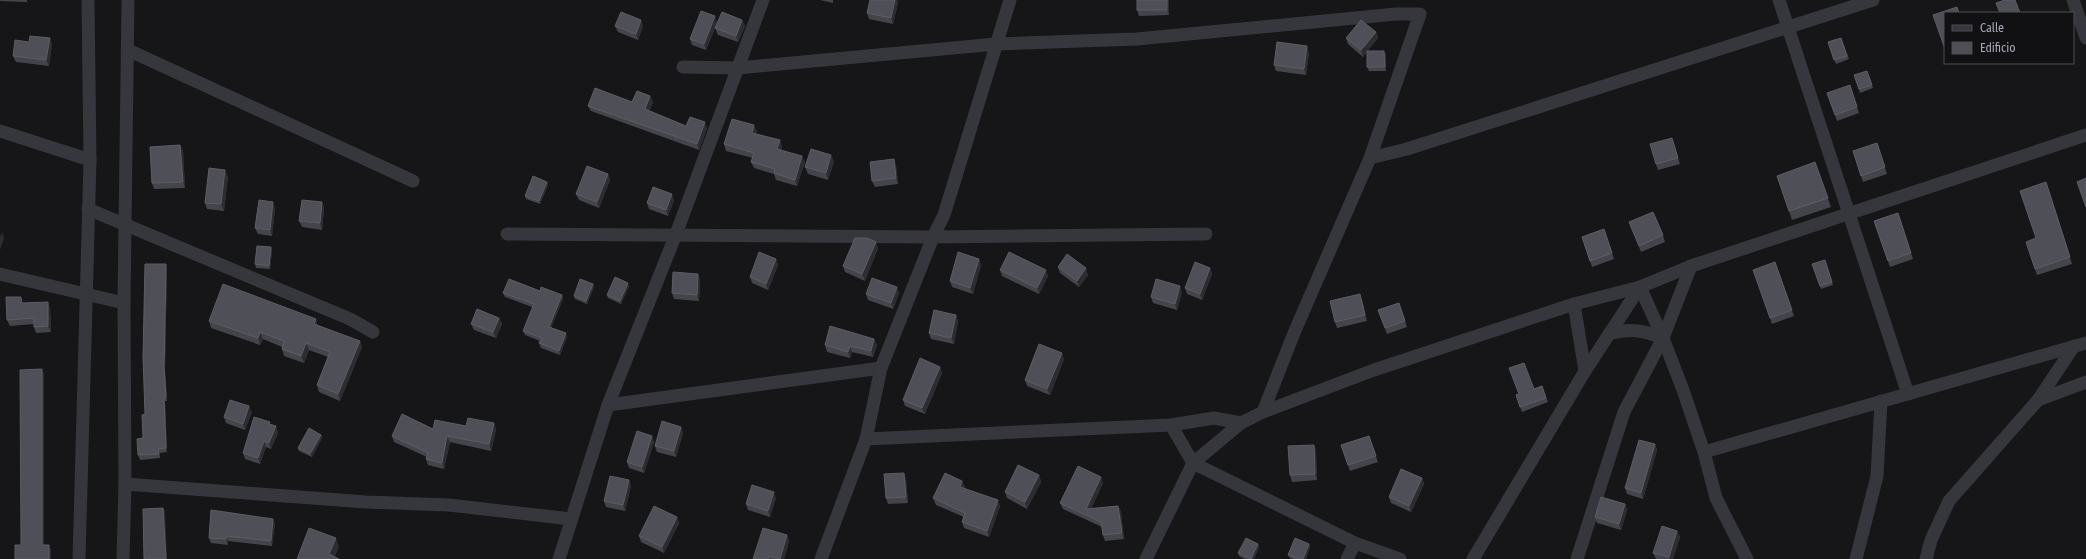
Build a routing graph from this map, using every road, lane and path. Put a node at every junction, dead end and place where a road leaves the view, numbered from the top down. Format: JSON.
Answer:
{"nodes":[{"id":1,"x":88,"y":0,"type":"edge"},
{"id":2,"x":128,"y":0,"type":"edge"},
{"id":3,"x":763,"y":0,"type":"edge"},
{"id":4,"x":1010,"y":0,"type":"edge"},
{"id":5,"x":1778,"y":0,"type":"edge"},
{"id":6,"x":1873,"y":0,"type":"edge"},
{"id":7,"x":2073,"y":0,"type":"edge"},
{"id":8,"x":1788,"y":28,"type":"junction"},
{"id":9,"x":2086,"y":38,"type":"edge"},
{"id":10,"x":996,"y":44,"type":"junction"},
{"id":11,"x":128,"y":50,"type":"junction"},
{"id":12,"x":684,"y":67,"type":"dead end"},
{"id":13,"x":738,"y":68,"type":"junction"},
{"id":14,"x":0,"y":131,"type":"edge"},
{"id":15,"x":2086,"y":135,"type":"edge"},
{"id":16,"x":1370,"y":158,"type":"junction"},
{"id":17,"x":90,"y":160,"type":"junction"},
{"id":18,"x":413,"y":181,"type":"dead end"},
{"id":19,"x":88,"y":209,"type":"junction"},
{"id":20,"x":1849,"y":214,"type":"junction"},
{"id":21,"x":125,"y":224,"type":"junction"},
{"id":22,"x":507,"y":234,"type":"dead end"},
{"id":23,"x":676,"y":234,"type":"junction"},
{"id":24,"x":1206,"y":234,"type":"dead end"},
{"id":25,"x":933,"y":237,"type":"junction"},
{"id":26,"x":1691,"y":266,"type":"junction"},
{"id":27,"x":0,"y":274,"type":"edge"},
{"id":28,"x":1640,"y":287,"type":"junction"},
{"id":29,"x":85,"y":295,"type":"junction"},
{"id":30,"x":124,"y":303,"type":"junction"},
{"id":31,"x":1574,"y":304,"type":"junction"},
{"id":32,"x":373,"y":332,"type":"dead end"},
{"id":33,"x":1609,"y":334,"type":"junction"},
{"id":34,"x":1663,"y":338,"type":"junction"},
{"id":35,"x":2080,"y":344,"type":"edge"},
{"id":36,"x":881,"y":368,"type":"junction"},
{"id":37,"x":1585,"y":371,"type":"junction"},
{"id":38,"x":2086,"y":382,"type":"edge"},
{"id":39,"x":1908,"y":394,"type":"junction"},
{"id":40,"x":2038,"y":400,"type":"junction"},
{"id":41,"x":1881,"y":401,"type":"junction"},
{"id":42,"x":608,"y":405,"type":"junction"},
{"id":43,"x":1263,"y":412,"type":"junction"},
{"id":44,"x":1241,"y":423,"type":"junction"},
{"id":45,"x":1171,"y":425,"type":"junction"},
{"id":46,"x":866,"y":439,"type":"junction"},
{"id":47,"x":1704,"y":452,"type":"junction"},
{"id":48,"x":1193,"y":463,"type":"junction"},
{"id":49,"x":126,"y":484,"type":"junction"},
{"id":50,"x":570,"y":519,"type":"junction"},
{"id":51,"x":1355,"y":543,"type":"junction"},
{"id":52,"x":563,"y":556,"type":"edge"},
{"id":53,"x":79,"y":559,"type":"edge"},
{"id":54,"x":123,"y":559,"type":"edge"},
{"id":55,"x":821,"y":559,"type":"edge"},
{"id":56,"x":1146,"y":559,"type":"edge"},
{"id":57,"x":1347,"y":559,"type":"edge"},
{"id":58,"x":1400,"y":559,"type":"edge"},
{"id":59,"x":1473,"y":559,"type":"edge"},
{"id":60,"x":1577,"y":559,"type":"edge"},
{"id":61,"x":1747,"y":559,"type":"edge"},
{"id":62,"x":1856,"y":559,"type":"edge"},
{"id":63,"x":1926,"y":559,"type":"edge"}],
"edges":[{"from":1,"to":17,"type":"street"},
{"from":2,"to":11,"type":"street"},
{"from":3,"to":13,"type":"street"},
{"from":4,"to":10,"type":"street"},
{"from":5,"to":8,"type":"street"},
{"from":6,"to":8,"type":"street"},
{"from":7,"to":9,"type":"street"},
{"from":8,"to":16,"type":"street"},
{"from":8,"to":20,"type":"street"},
{"from":10,"to":13,"type":"street"},
{"from":10,"to":16,"type":"street"},
{"from":10,"to":25,"type":"street"},
{"from":11,"to":18,"type":"street"},
{"from":11,"to":21,"type":"street"},
{"from":12,"to":13,"type":"street"},
{"from":13,"to":23,"type":"street"},
{"from":14,"to":17,"type":"street"},
{"from":15,"to":20,"type":"street"},
{"from":16,"to":43,"type":"street"},
{"from":17,"to":19,"type":"street"},
{"from":19,"to":21,"type":"street"},
{"from":19,"to":29,"type":"street"},
{"from":20,"to":26,"type":"street"},
{"from":20,"to":39,"type":"street"},
{"from":21,"to":30,"type":"street"},
{"from":21,"to":32,"type":"street"},
{"from":22,"to":23,"type":"street"},
{"from":23,"to":25,"type":"street"},
{"from":23,"to":42,"type":"street"},
{"from":24,"to":25,"type":"street"},
{"from":25,"to":36,"type":"street"},
{"from":26,"to":28,"type":"street"},
{"from":26,"to":34,"type":"street"},
{"from":27,"to":29,"type":"street"},
{"from":28,"to":31,"type":"street"},
{"from":28,"to":33,"type":"street"},
{"from":28,"to":34,"type":"street"},
{"from":29,"to":30,"type":"street"},
{"from":29,"to":53,"type":"street"},
{"from":30,"to":49,"type":"street"},
{"from":31,"to":37,"type":"street"},
{"from":31,"to":43,"type":"street"},
{"from":33,"to":34,"type":"street"},
{"from":33,"to":37,"type":"street"},
{"from":34,"to":47,"type":"street"},
{"from":34,"to":60,"type":"street"},
{"from":35,"to":39,"type":"street"},
{"from":35,"to":40,"type":"street"},
{"from":36,"to":42,"type":"street"},
{"from":36,"to":46,"type":"street"},
{"from":37,"to":59,"type":"street"},
{"from":38,"to":40,"type":"street"},
{"from":39,"to":41,"type":"street"},
{"from":40,"to":63,"type":"street"},
{"from":41,"to":47,"type":"street"},
{"from":41,"to":62,"type":"street"},
{"from":42,"to":50,"type":"street"},
{"from":43,"to":44,"type":"street"},
{"from":44,"to":45,"type":"street"},
{"from":44,"to":48,"type":"street"},
{"from":45,"to":46,"type":"street"},
{"from":45,"to":48,"type":"street"},
{"from":46,"to":55,"type":"street"},
{"from":47,"to":61,"type":"street"},
{"from":48,"to":51,"type":"street"},
{"from":48,"to":56,"type":"street"},
{"from":49,"to":50,"type":"street"},
{"from":49,"to":54,"type":"street"},
{"from":50,"to":52,"type":"street"},
{"from":51,"to":57,"type":"street"},
{"from":51,"to":58,"type":"street"}]}
